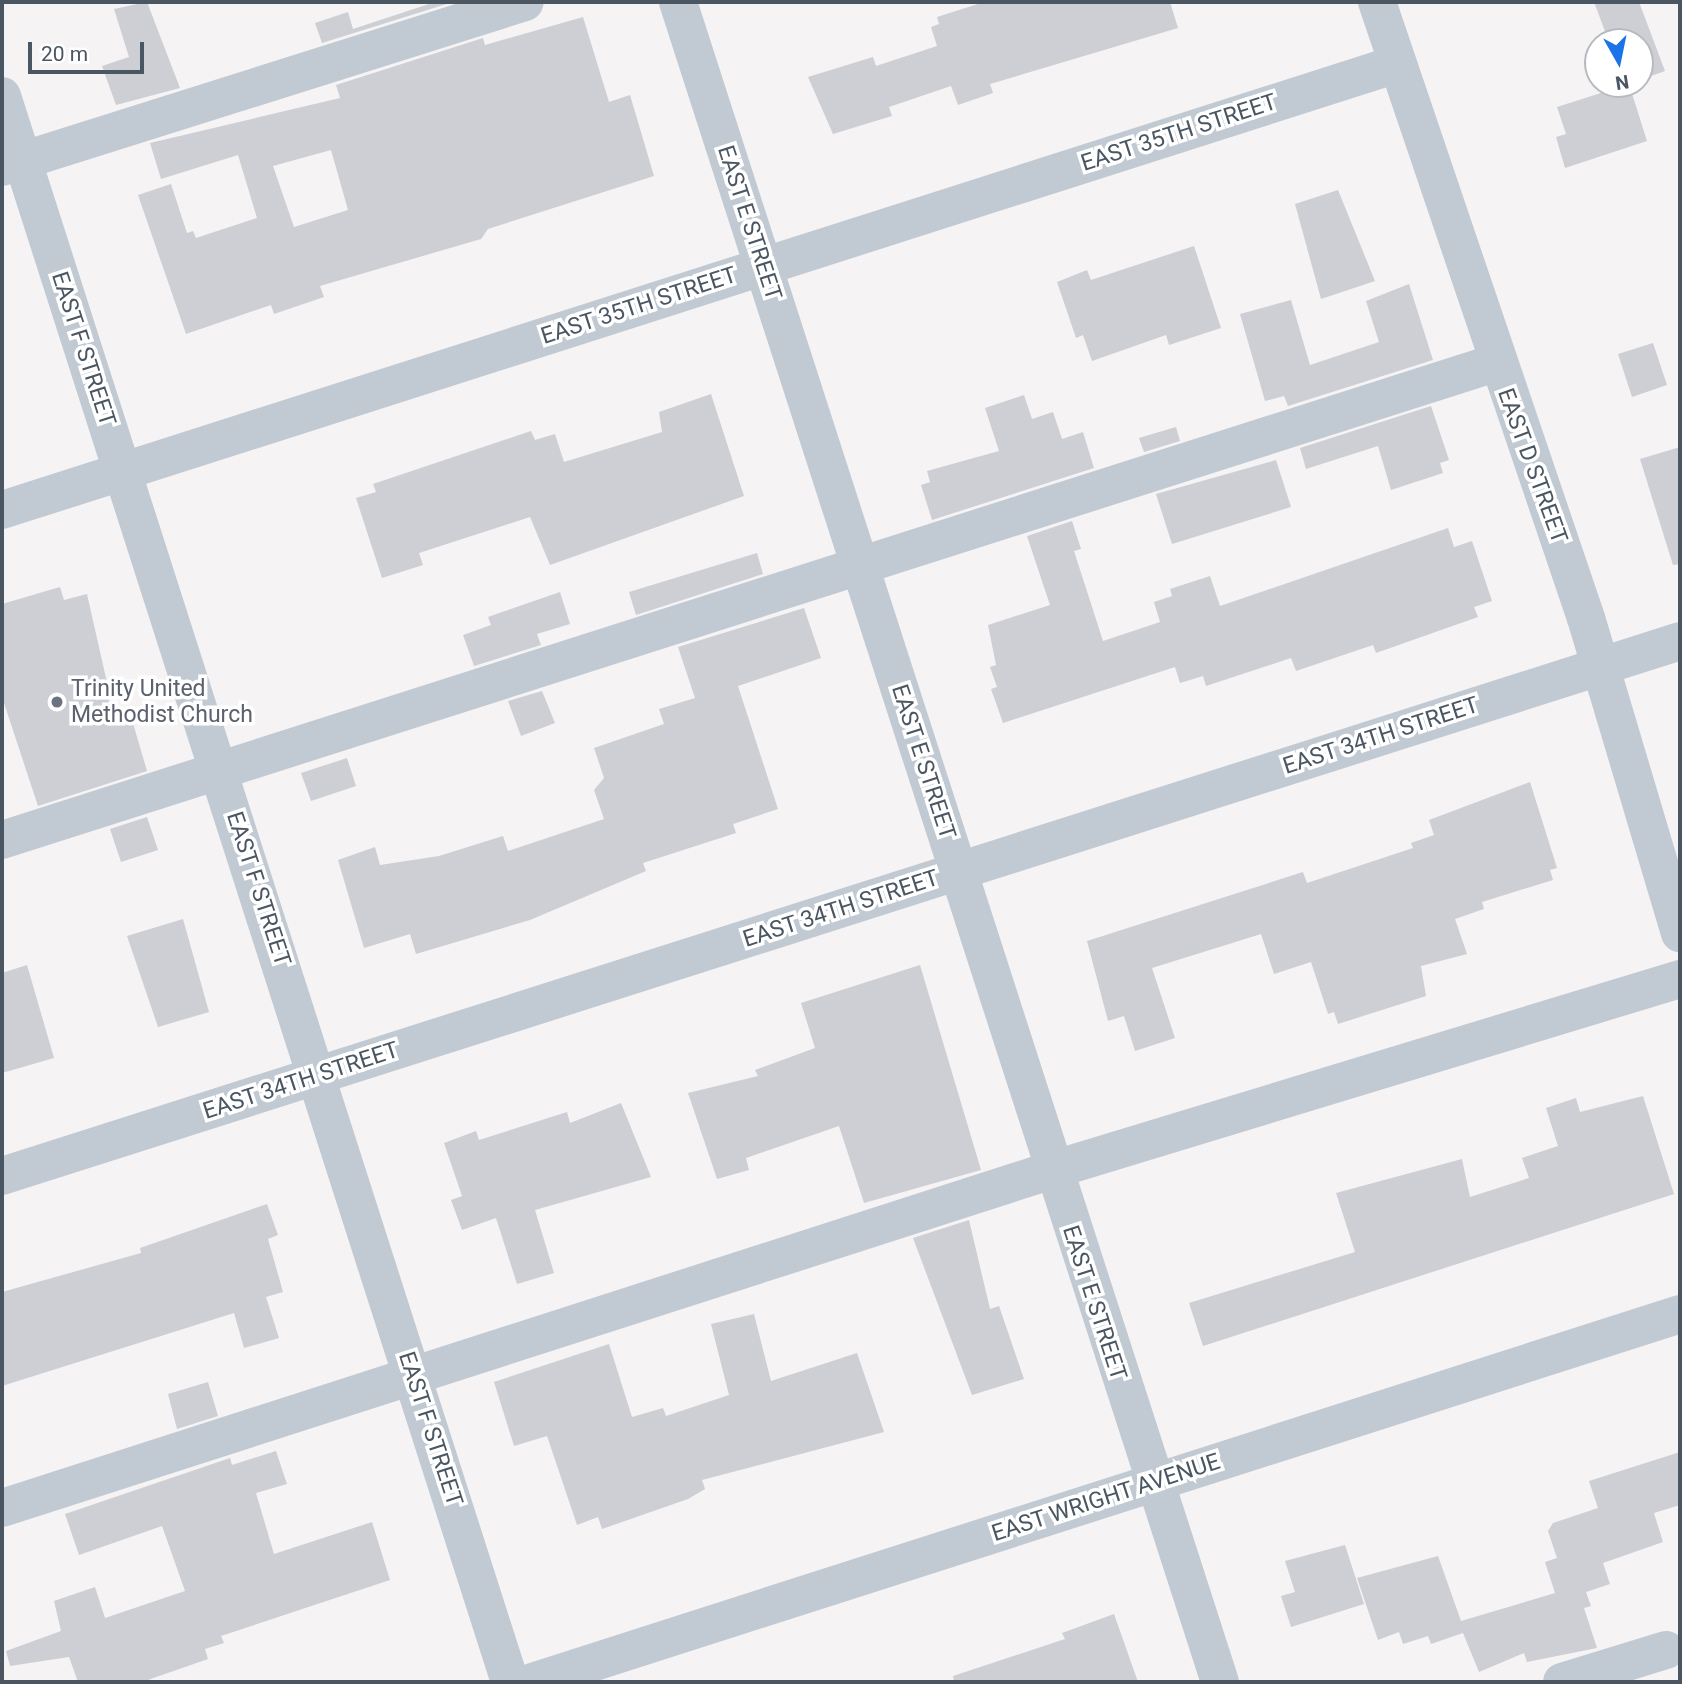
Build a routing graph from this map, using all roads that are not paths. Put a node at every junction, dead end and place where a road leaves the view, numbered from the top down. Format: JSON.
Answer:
{"nodes":[{"id":1,"x":525,"y":2,"type":"edge"},
{"id":2,"x":678,"y":2,"type":"edge"},
{"id":3,"x":1377,"y":2,"type":"edge"},
{"id":4,"x":1397,"y":64,"type":"junction"},
{"id":5,"x":2,"y":96,"type":"edge"},
{"id":6,"x":12,"y":164,"type":"edge"},
{"id":7,"x":763,"y":266,"type":"junction"},
{"id":8,"x":1495,"y":363,"type":"junction"},
{"id":9,"x":122,"y":471,"type":"junction"},
{"id":10,"x":2,"y":510,"type":"edge"},
{"id":11,"x":860,"y":567,"type":"junction"},
{"id":12,"x":1680,"y":641,"type":"edge"},
{"id":13,"x":1600,"y":666,"type":"junction"},
{"id":14,"x":220,"y":771,"type":"junction"},
{"id":15,"x":2,"y":840,"type":"edge"},
{"id":16,"x":957,"y":872,"type":"junction"},
{"id":17,"x":1680,"y":933,"type":"edge"},
{"id":18,"x":1680,"y":979,"type":"edge"},
{"id":19,"x":318,"y":1075,"type":"junction"},
{"id":20,"x":1052,"y":1170,"type":"junction"},
{"id":21,"x":2,"y":1176,"type":"edge"},
{"id":22,"x":1680,"y":1314,"type":"edge"},
{"id":23,"x":413,"y":1376,"type":"junction"},
{"id":24,"x":1152,"y":1484,"type":"junction"},
{"id":25,"x":2,"y":1508,"type":"edge"},
{"id":26,"x":1666,"y":1650,"type":"dead end"},
{"id":27,"x":510,"y":1682,"type":"edge"},
{"id":28,"x":531,"y":1682,"type":"edge"},
{"id":29,"x":1220,"y":1682,"type":"edge"},
{"id":30,"x":1562,"y":1682,"type":"edge"}],
"edges":[{"from":1,"to":6,"type":"street"},
{"from":2,"to":7,"type":"street","name":"EAST E STREET"},
{"from":3,"to":4,"type":"street","name":"EAST D STREET"},
{"from":4,"to":7,"type":"street","name":"EAST 35TH STREET"},
{"from":4,"to":8,"type":"street","name":"EAST D STREET"},
{"from":5,"to":6,"type":"street","name":"EAST F STREET"},
{"from":6,"to":9,"type":"street","name":"EAST F STREET"},
{"from":7,"to":9,"type":"street","name":"EAST 35TH STREET"},
{"from":7,"to":11,"type":"street","name":"EAST E STREET"},
{"from":8,"to":11,"type":"street"},
{"from":8,"to":13,"type":"street","name":"EAST D STREET"},
{"from":9,"to":10,"type":"street","name":"EAST 35TH STREET"},
{"from":9,"to":14,"type":"street","name":"EAST F STREET"},
{"from":11,"to":14,"type":"street"},
{"from":11,"to":16,"type":"street","name":"EAST E STREET"},
{"from":12,"to":13,"type":"street","name":"EAST 34TH STREET"},
{"from":13,"to":16,"type":"street","name":"EAST 34TH STREET"},
{"from":13,"to":17,"type":"street","name":"EAST D STREET"},
{"from":14,"to":15,"type":"street"},
{"from":14,"to":19,"type":"street","name":"EAST F STREET"},
{"from":16,"to":19,"type":"street","name":"EAST 34TH STREET"},
{"from":16,"to":20,"type":"street","name":"EAST E STREET"},
{"from":18,"to":20,"type":"street"},
{"from":19,"to":21,"type":"street","name":"EAST 34TH STREET"},
{"from":19,"to":23,"type":"street","name":"EAST F STREET"},
{"from":20,"to":23,"type":"street"},
{"from":20,"to":24,"type":"street","name":"EAST E STREET"},
{"from":22,"to":24,"type":"street","name":"EAST WRIGHT AVENUE"},
{"from":23,"to":25,"type":"street"},
{"from":23,"to":27,"type":"street","name":"EAST F STREET"},
{"from":24,"to":28,"type":"street","name":"EAST WRIGHT AVENUE"},
{"from":24,"to":29,"type":"street","name":"EAST E STREET"},
{"from":26,"to":30,"type":"street"}]}
